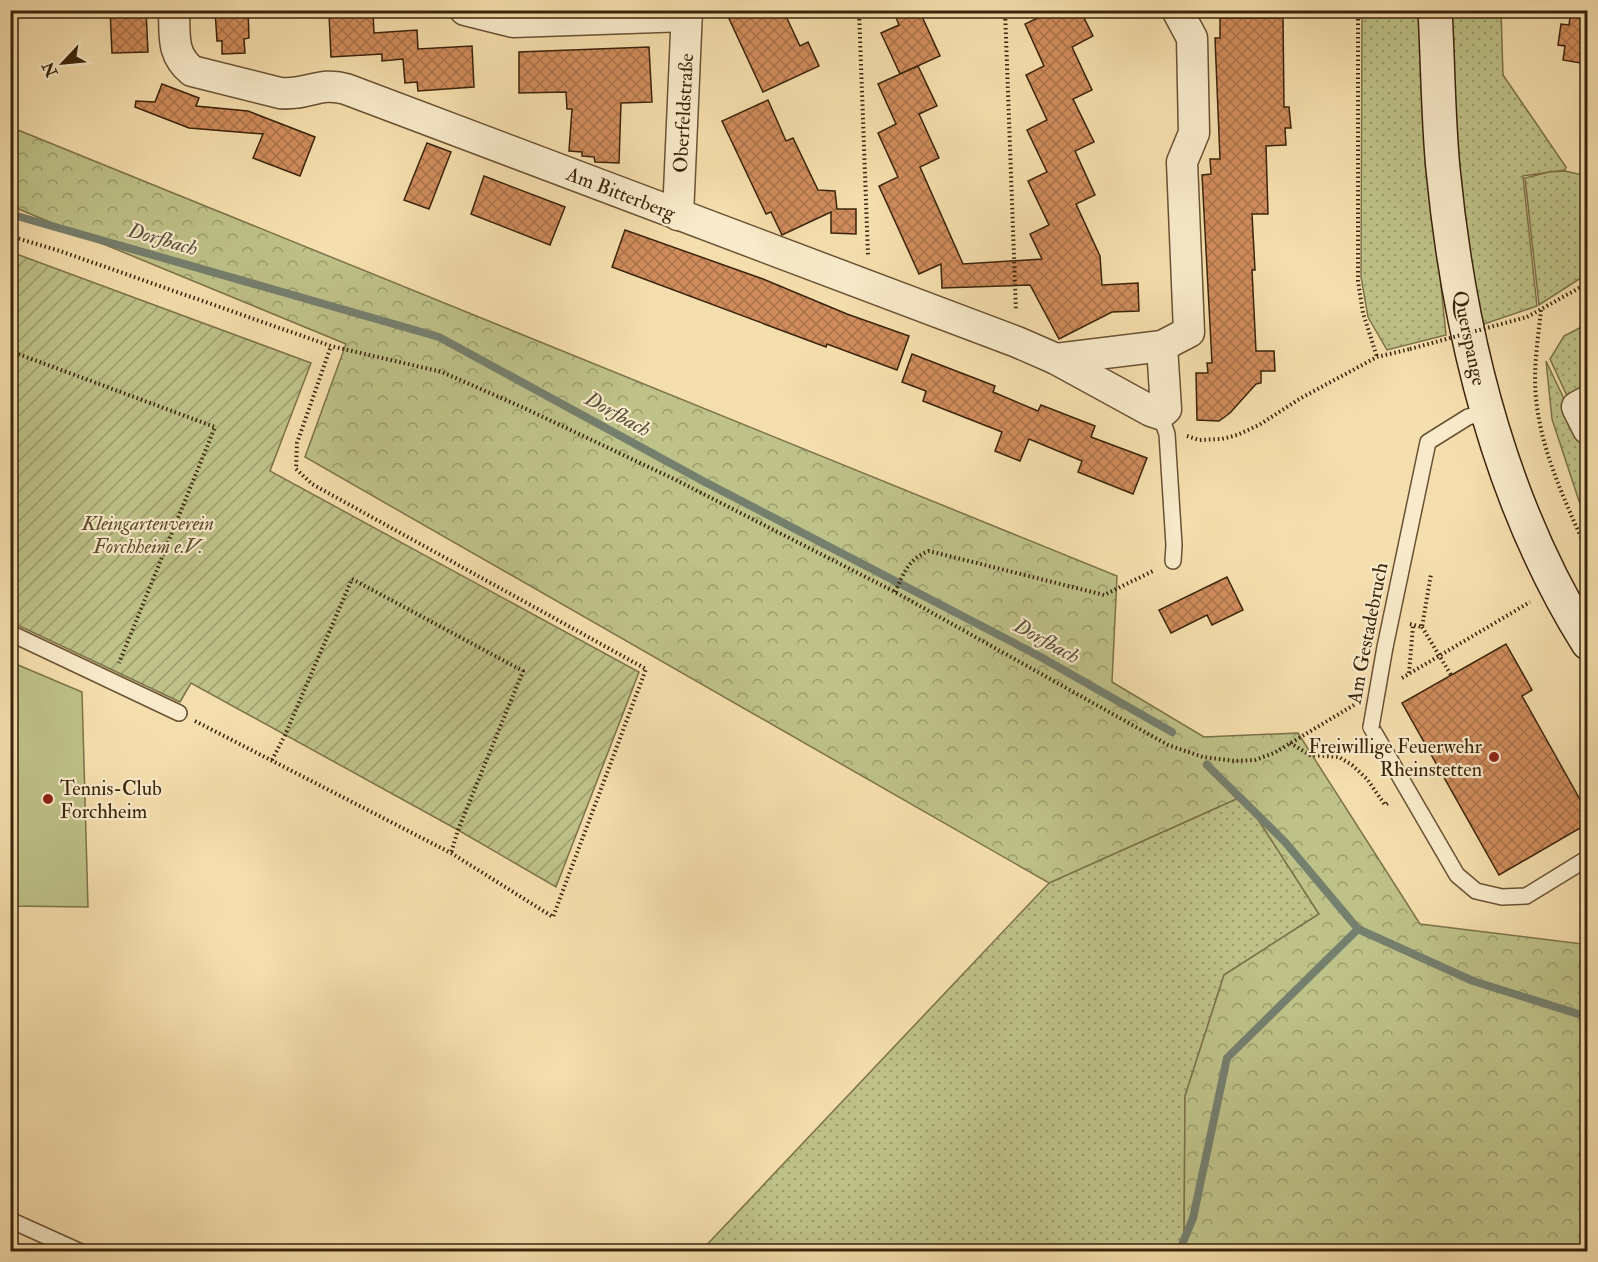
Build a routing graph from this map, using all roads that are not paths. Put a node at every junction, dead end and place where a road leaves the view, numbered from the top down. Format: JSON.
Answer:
{"nodes":[{"id":1,"x":174,"y":10,"type":"edge"},
{"id":2,"x":465,"y":10,"type":"edge"},
{"id":3,"x":1177,"y":10,"type":"edge"},
{"id":4,"x":1435,"y":10,"type":"edge"},
{"id":5,"x":687,"y":13,"type":"edge"},
{"id":6,"x":678,"y":215,"type":"junction"},
{"id":7,"x":1162,"y":346,"type":"junction"},
{"id":8,"x":1056,"y":359,"type":"junction"},
{"id":9,"x":1587,"y":401,"type":"edge"},
{"id":10,"x":1486,"y":412,"type":"junction"},
{"id":11,"x":1160,"y":414,"type":"junction"},
{"id":12,"x":1587,"y":429,"type":"edge"},
{"id":13,"x":1173,"y":561,"type":"road end"},
{"id":14,"x":10,"y":633,"type":"edge"},
{"id":15,"x":1587,"y":643,"type":"edge"},
{"id":16,"x":179,"y":713,"type":"road end"},
{"id":17,"x":1587,"y":858,"type":"edge"},
{"id":18,"x":10,"y":1220,"type":"edge"},
{"id":19,"x":81,"y":1251,"type":"edge"}],
"edges":[{"from":1,"to":6,"type":"street","name":"Am Bitterberg"},
{"from":2,"to":5,"type":"street"},
{"from":3,"to":7,"type":"street"},
{"from":4,"to":10,"type":"main road","name":"Querspange"},
{"from":5,"to":6,"type":"street","name":"Oberfeldstraße"},
{"from":6,"to":8,"type":"street","name":"Am Bitterberg"},
{"from":7,"to":8,"type":"street"},
{"from":7,"to":11,"type":"street"},
{"from":8,"to":11,"type":"street","name":"Am Bitterberg"},
{"from":9,"to":12,"type":"street"},
{"from":10,"to":15,"type":"main road","name":"Querspange"},
{"from":10,"to":17,"type":"lane","name":"Am Gestadebruch","bridge":true},
{"from":11,"to":13,"type":"lane"},
{"from":14,"to":16,"type":"lane"},
{"from":18,"to":19,"type":"lane"}]}
